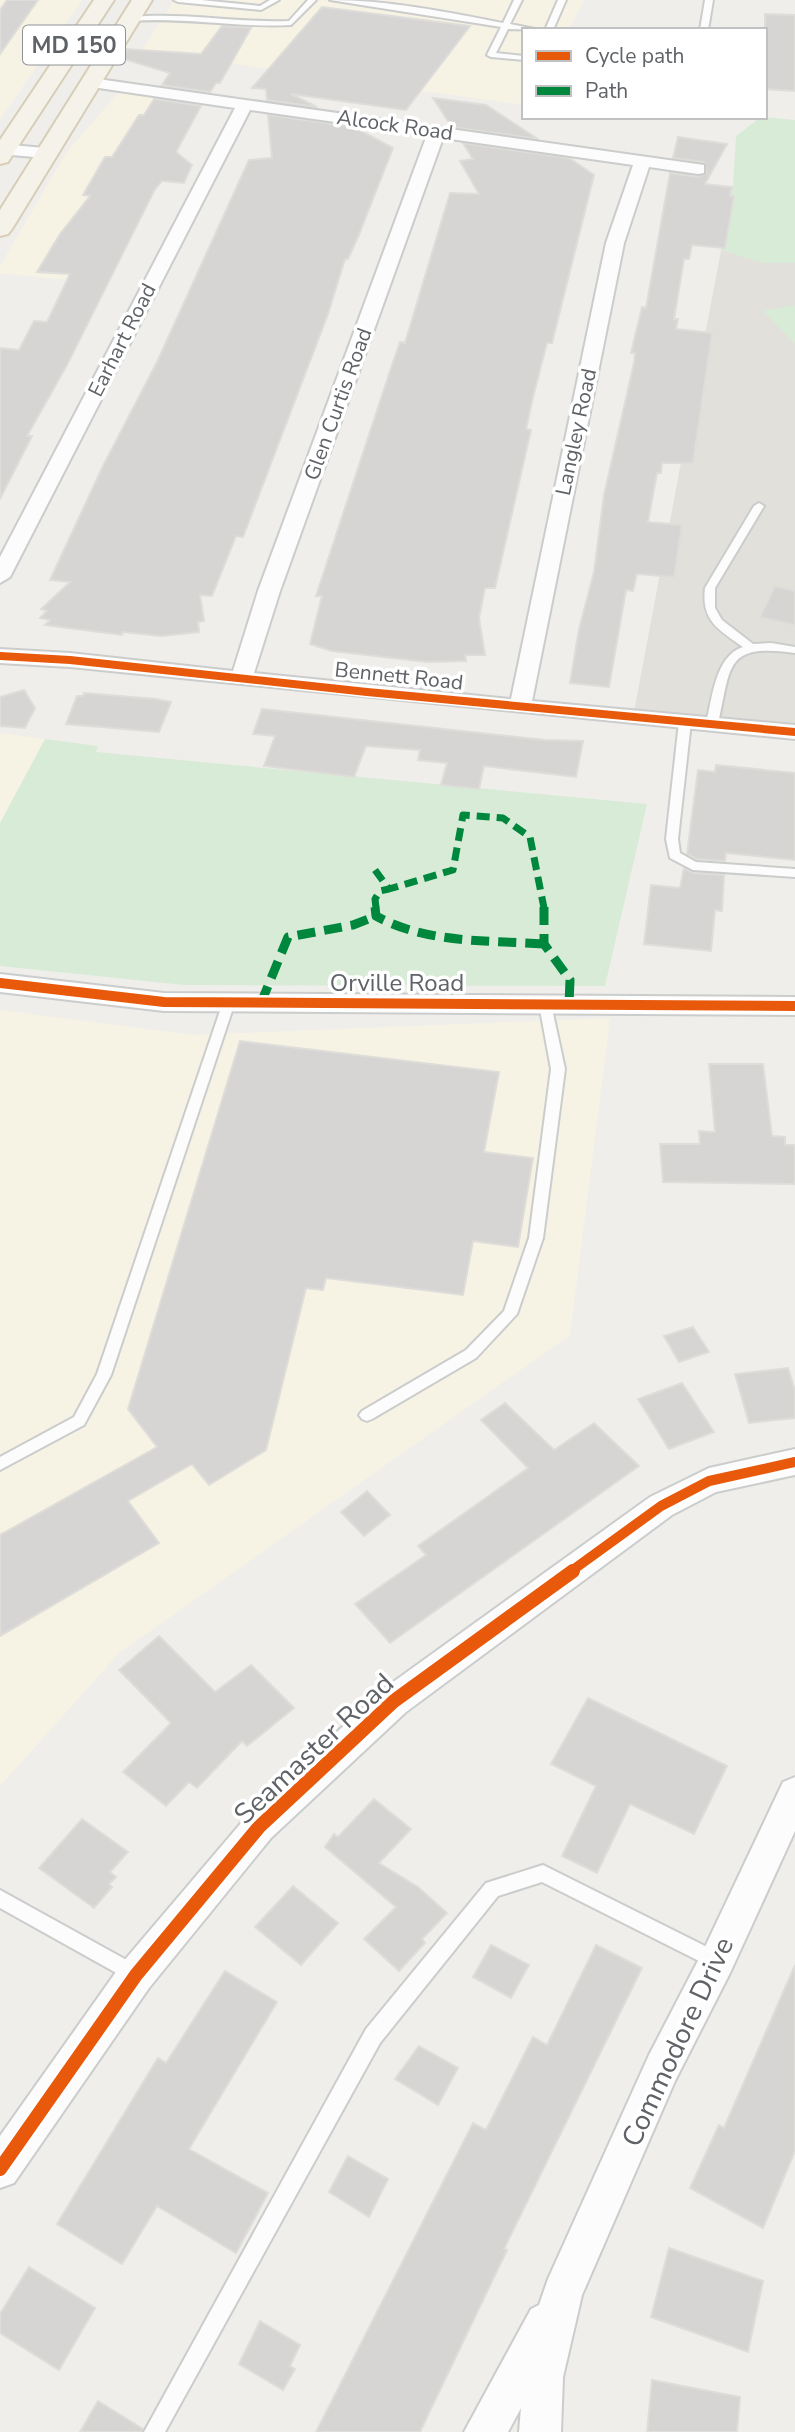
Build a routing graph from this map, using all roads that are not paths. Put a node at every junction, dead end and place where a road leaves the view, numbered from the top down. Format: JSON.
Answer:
{"nodes":[{"id":1,"x":104,"y":0,"type":"edge"},
{"id":2,"x":142,"y":0,"type":"edge"},
{"id":3,"x":178,"y":0,"type":"edge"},
{"id":4,"x":275,"y":0,"type":"edge"},
{"id":5,"x":312,"y":0,"type":"edge"},
{"id":6,"x":334,"y":0,"type":"edge"},
{"id":7,"x":519,"y":0,"type":"edge"},
{"id":8,"x":562,"y":0,"type":"edge"},
{"id":9,"x":709,"y":0,"type":"edge"},
{"id":10,"x":203,"y":3,"type":"junction"},
{"id":11,"x":186,"y":18,"type":"junction"},
{"id":12,"x":131,"y":19,"type":"junction"},
{"id":13,"x":505,"y":26,"type":"junction"},
{"id":14,"x":522,"y":28,"type":"edge"},
{"id":15,"x":550,"y":28,"type":"edge"},
{"id":16,"x":704,"y":28,"type":"edge"},
{"id":17,"x":522,"y":58,"type":"edge"},
{"id":18,"x":91,"y":83,"type":"junction"},
{"id":19,"x":245,"y":104,"type":"junction"},
{"id":20,"x":437,"y":131,"type":"junction"},
{"id":21,"x":2,"y":152,"type":"edge"},
{"id":22,"x":45,"y":153,"type":"junction"},
{"id":23,"x":643,"y":161,"type":"junction"},
{"id":24,"x":698,"y":169,"type":"dead end"},
{"id":25,"x":0,"y":229,"type":"edge"},
{"id":26,"x":760,"y":506,"type":"dead end"},
{"id":27,"x":0,"y":578,"type":"edge"},
{"id":28,"x":748,"y":645,"type":"junction"},
{"id":29,"x":795,"y":650,"type":"edge"},
{"id":30,"x":0,"y":656,"type":"edge"},
{"id":31,"x":242,"y":678,"type":"junction"},
{"id":32,"x":520,"y":707,"type":"junction"},
{"id":33,"x":685,"y":722,"type":"junction"},
{"id":34,"x":712,"y":724,"type":"junction"},
{"id":35,"x":795,"y":732,"type":"edge"},
{"id":36,"x":795,"y":873,"type":"edge"},
{"id":37,"x":0,"y":983,"type":"edge"},
{"id":38,"x":229,"y":1002,"type":"junction"},
{"id":39,"x":545,"y":1004,"type":"junction"},
{"id":40,"x":795,"y":1006,"type":"edge"},
{"id":41,"x":367,"y":1415,"type":"dead end"},
{"id":42,"x":795,"y":1462,"type":"edge"},
{"id":43,"x":0,"y":1464,"type":"edge"},
{"id":44,"x":795,"y":1793,"type":"edge"},
{"id":45,"x":0,"y":1898,"type":"edge"},
{"id":46,"x":717,"y":1961,"type":"junction"},
{"id":47,"x":136,"y":1975,"type":"junction"},
{"id":48,"x":0,"y":2169,"type":"edge"},
{"id":49,"x":562,"y":2293,"type":"junction"},
{"id":50,"x":154,"y":2432,"type":"edge"},
{"id":51,"x":485,"y":2432,"type":"edge"},
{"id":52,"x":540,"y":2432,"type":"edge"}],
"edges":[{"from":1,"to":21,"type":"main road","number":"MD 150"},
{"from":2,"to":12,"type":"main road","number":"MD 150"},
{"from":3,"to":10,"type":"lane"},
{"from":4,"to":10,"type":"lane"},
{"from":5,"to":11,"type":"lane"},
{"from":6,"to":13,"type":"lane"},
{"from":7,"to":13,"type":"lane"},
{"from":8,"to":15,"type":"lane"},
{"from":9,"to":16,"type":"lane"},
{"from":10,"to":11,"type":"lane"},
{"from":11,"to":12,"type":"lane"},
{"from":12,"to":18,"type":"main road","number":"MD 150"},
{"from":13,"to":14,"type":"lane"},
{"from":13,"to":17,"type":"lane"},
{"from":18,"to":19,"type":"street","name":"Alcock Road"},
{"from":18,"to":22,"type":"main road","number":"MD 150"},
{"from":19,"to":20,"type":"street","name":"Alcock Road"},
{"from":19,"to":27,"type":"street","name":"Earhart Road"},
{"from":20,"to":23,"type":"street","name":"Alcock Road"},
{"from":20,"to":31,"type":"street","name":"Glen Curtis Road"},
{"from":21,"to":22,"type":"street"},
{"from":22,"to":25,"type":"main road","number":"MD 150"},
{"from":23,"to":24,"type":"street","name":"Alcock Road"},
{"from":23,"to":32,"type":"street","name":"Langley Road"},
{"from":26,"to":28,"type":"lane"},
{"from":28,"to":29,"type":"lane"},
{"from":28,"to":34,"type":"lane"},
{"from":30,"to":31,"type":"street","name":"Bennett Road"},
{"from":31,"to":32,"type":"street","name":"Bennett Road"},
{"from":32,"to":33,"type":"street","name":"Bennett Road"},
{"from":33,"to":34,"type":"street","name":"Bennett Road"},
{"from":33,"to":36,"type":"lane"},
{"from":34,"to":35,"type":"street","name":"Bennett Road"},
{"from":37,"to":38,"type":"street","name":"Orville Road"},
{"from":38,"to":39,"type":"street","name":"Orville Road"},
{"from":38,"to":43,"type":"lane"},
{"from":39,"to":40,"type":"street","name":"Orville Road"},
{"from":39,"to":41,"type":"lane"},
{"from":42,"to":47,"type":"street","name":"Seamaster Road"},
{"from":44,"to":46,"type":"street","name":"Commodore Drive"},
{"from":45,"to":47,"type":"lane"},
{"from":46,"to":49,"type":"street","name":"Commodore Drive"},
{"from":46,"to":50,"type":"lane"},
{"from":47,"to":48,"type":"street","name":"Seamaster Road"},
{"from":49,"to":51,"type":"street","name":"Commodore Drive"},
{"from":49,"to":52,"type":"street","name":"Commodore Drive"}]}
